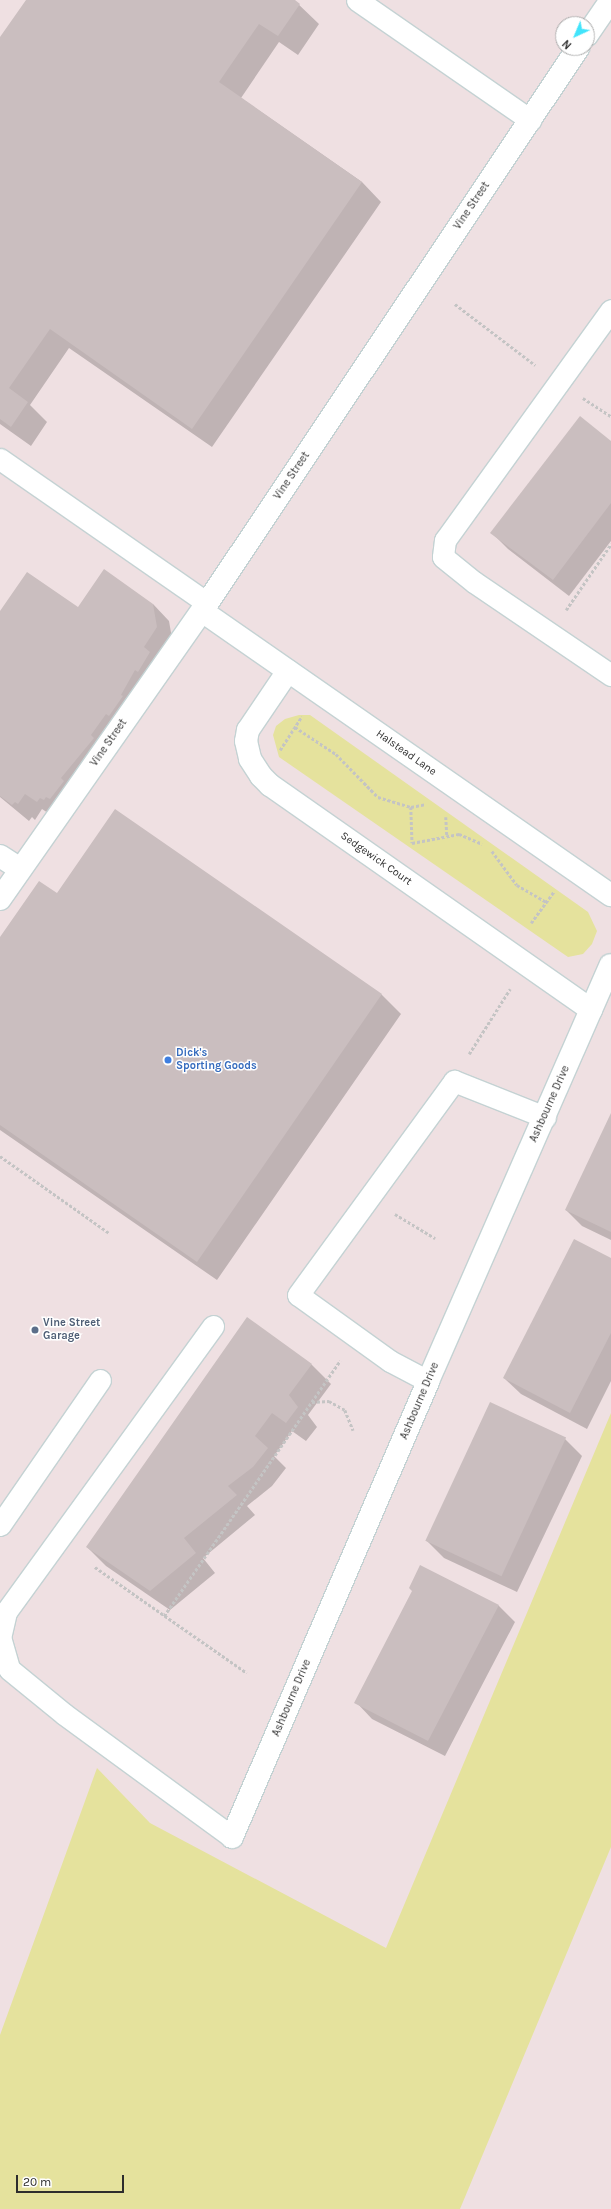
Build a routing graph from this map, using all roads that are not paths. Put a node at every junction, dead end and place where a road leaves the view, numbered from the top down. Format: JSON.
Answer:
{"nodes":[{"id":1,"x":357,"y":0,"type":"edge"},
{"id":2,"x":611,"y":0,"type":"edge"},
{"id":3,"x":595,"y":23,"type":"edge"},
{"id":4,"x":573,"y":56,"type":"edge"},
{"id":5,"x":530,"y":120,"type":"junction"},
{"id":6,"x":611,"y":310,"type":"edge"},
{"id":7,"x":0,"y":459,"type":"edge"},
{"id":8,"x":204,"y":607,"type":"junction"},
{"id":9,"x":288,"y":671,"type":"junction"},
{"id":10,"x":611,"y":675,"type":"edge"},
{"id":11,"x":0,"y":856,"type":"edge"},
{"id":12,"x":20,"y":870,"type":"junction"},
{"id":13,"x":611,"y":895,"type":"edge"},
{"id":14,"x":0,"y":899,"type":"edge"},
{"id":15,"x":611,"y":966,"type":"edge"},
{"id":16,"x":591,"y":1010,"type":"junction"},
{"id":17,"x":545,"y":1117,"type":"junction"},
{"id":18,"x":213,"y":1326,"type":"dead end"},
{"id":19,"x":100,"y":1380,"type":"dead end"},
{"id":20,"x":428,"y":1381,"type":"junction"},
{"id":21,"x":0,"y":1525,"type":"edge"},
{"id":22,"x":232,"y":1837,"type":"joint"}],
"edges":[{"from":1,"to":5,"type":"lane"},
{"from":2,"to":3,"type":"street"},
{"from":4,"to":5,"type":"street","name":"Vine Street"},
{"from":5,"to":8,"type":"street","name":"Vine Street"},
{"from":6,"to":10,"type":"lane"},
{"from":7,"to":8,"type":"lane"},
{"from":8,"to":9,"type":"street","name":"Halstead Lane"},
{"from":8,"to":12,"type":"street","name":"Vine Street"},
{"from":9,"to":13,"type":"street","name":"Halstead Lane"},
{"from":9,"to":16,"type":"street","name":"Sedgewick Court"},
{"from":11,"to":12,"type":"street"},
{"from":12,"to":14,"type":"street","name":"Vine Street"},
{"from":15,"to":16,"type":"street","name":"Ashbourne Drive"},
{"from":16,"to":17,"type":"street","name":"Ashbourne Drive"},
{"from":17,"to":20,"type":"street","name":"Ashbourne Drive"},
{"from":17,"to":20,"type":"lane"},
{"from":18,"to":22,"type":"lane"},
{"from":19,"to":21,"type":"lane"},
{"from":20,"to":22,"type":"street","name":"Ashbourne Drive"}]}
